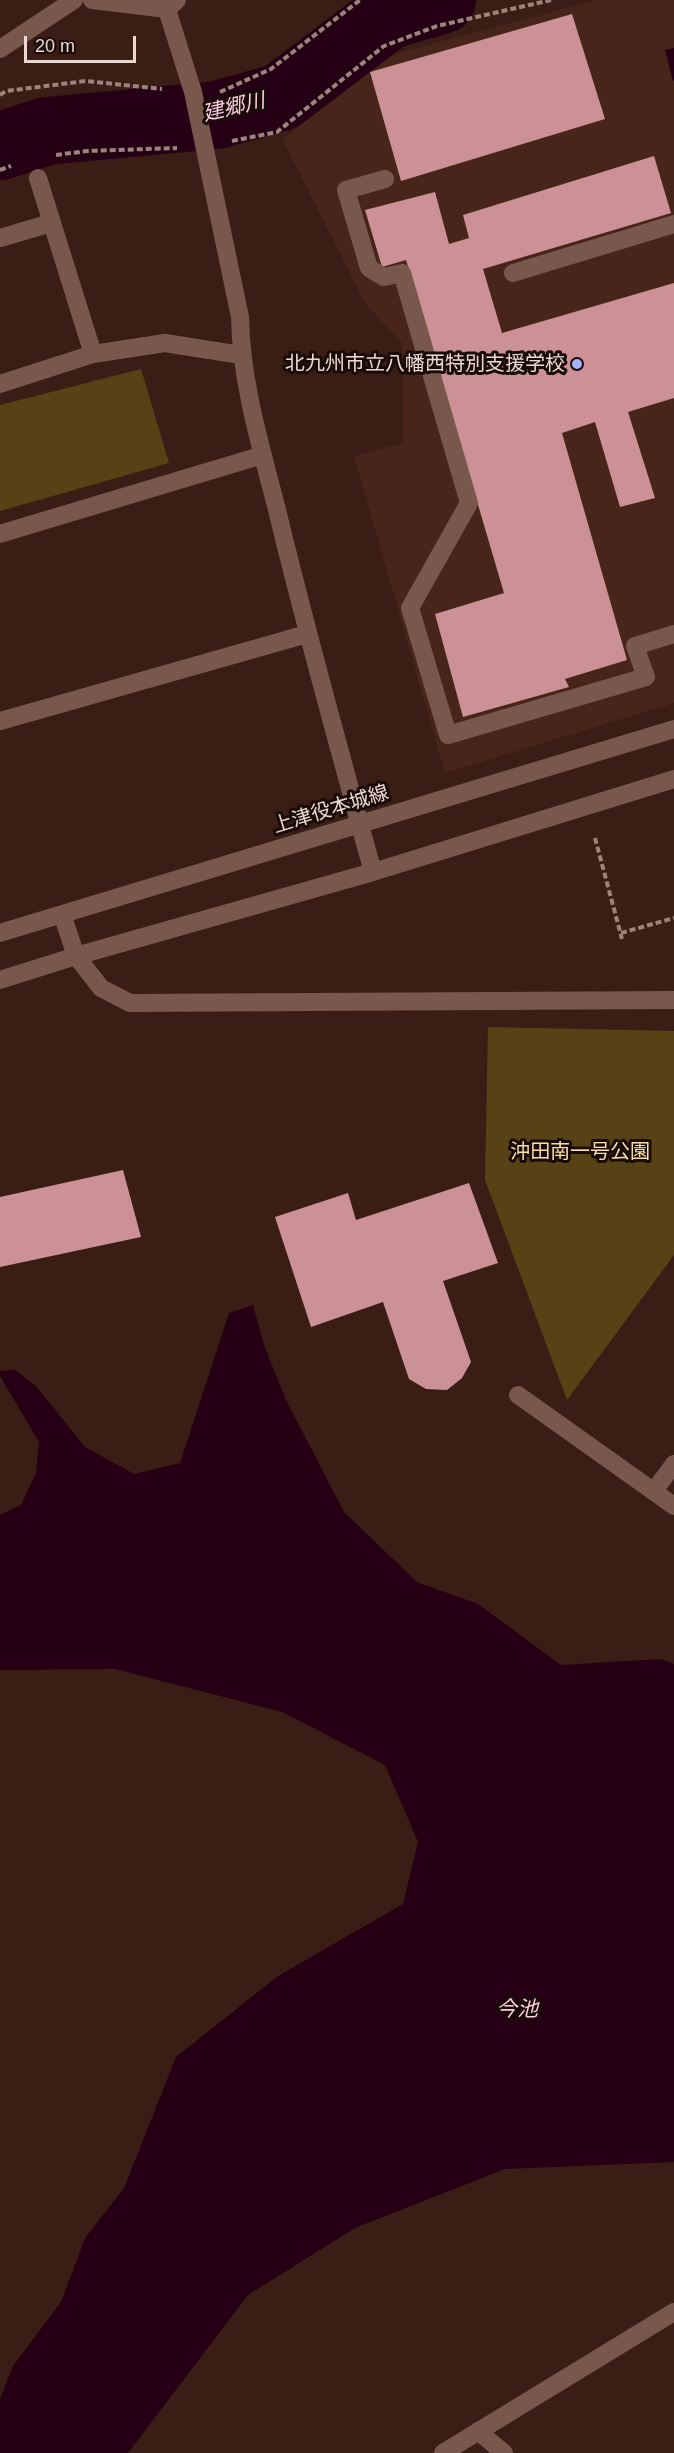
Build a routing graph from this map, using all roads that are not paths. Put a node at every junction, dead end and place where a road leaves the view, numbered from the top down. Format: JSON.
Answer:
{"nodes":[{"id":1,"x":74,"y":0,"type":"edge"},
{"id":2,"x":92,"y":0,"type":"edge"},
{"id":3,"x":169,"y":3,"type":"edge"},
{"id":4,"x":0,"y":49,"type":"edge"},
{"id":5,"x":38,"y":178,"type":"dead end"},
{"id":6,"x":386,"y":179,"type":"dead end"},
{"id":7,"x":51,"y":223,"type":"junction"},
{"id":8,"x":674,"y":224,"type":"edge"},
{"id":9,"x":0,"y":238,"type":"edge"},
{"id":10,"x":513,"y":273,"type":"dead end"},
{"id":11,"x":93,"y":354,"type":"junction"},
{"id":12,"x":241,"y":355,"type":"junction"},
{"id":13,"x":0,"y":384,"type":"edge"},
{"id":14,"x":263,"y":455,"type":"junction"},
{"id":15,"x":0,"y":534,"type":"edge"},
{"id":16,"x":307,"y":634,"type":"junction"},
{"id":17,"x":674,"y":634,"type":"edge"},
{"id":18,"x":0,"y":721,"type":"edge"},
{"id":19,"x":674,"y":729,"type":"edge"},
{"id":20,"x":674,"y":779,"type":"edge"},
{"id":21,"x":360,"y":825,"type":"junction"},
{"id":22,"x":374,"y":872,"type":"junction"},
{"id":23,"x":62,"y":914,"type":"junction"},
{"id":24,"x":0,"y":933,"type":"edge"},
{"id":25,"x":76,"y":956,"type":"junction"},
{"id":26,"x":0,"y":980,"type":"edge"},
{"id":27,"x":674,"y":1000,"type":"edge"},
{"id":28,"x":518,"y":1395,"type":"dead end"},
{"id":29,"x":674,"y":1464,"type":"edge"},
{"id":30,"x":654,"y":1491,"type":"junction"},
{"id":31,"x":674,"y":1506,"type":"edge"},
{"id":32,"x":674,"y":2312,"type":"edge"},
{"id":33,"x":478,"y":2431,"type":"junction"},
{"id":34,"x":443,"y":2453,"type":"edge"},
{"id":35,"x":504,"y":2453,"type":"edge"}],
"edges":[{"from":1,"to":4,"type":"street"},
{"from":2,"to":3,"type":"street"},
{"from":3,"to":12,"type":"street"},
{"from":5,"to":7,"type":"street"},
{"from":6,"to":17,"type":"street"},
{"from":7,"to":9,"type":"street"},
{"from":7,"to":11,"type":"street"},
{"from":8,"to":10,"type":"street"},
{"from":11,"to":12,"type":"street"},
{"from":11,"to":13,"type":"street"},
{"from":12,"to":14,"type":"street"},
{"from":14,"to":15,"type":"street"},
{"from":14,"to":16,"type":"street"},
{"from":16,"to":18,"type":"street"},
{"from":16,"to":21,"type":"street"},
{"from":19,"to":21,"type":"street","name":"上津役本城線"},
{"from":20,"to":22,"type":"street"},
{"from":21,"to":22,"type":"street"},
{"from":21,"to":23,"type":"street","name":"上津役本城線"},
{"from":22,"to":25,"type":"street"},
{"from":23,"to":24,"type":"street","name":"上津役本城線"},
{"from":23,"to":25,"type":"street"},
{"from":25,"to":26,"type":"street"},
{"from":25,"to":27,"type":"street"},
{"from":28,"to":30,"type":"street"},
{"from":29,"to":30,"type":"street"},
{"from":30,"to":31,"type":"street"},
{"from":32,"to":33,"type":"street"},
{"from":33,"to":34,"type":"street"},
{"from":33,"to":35,"type":"street"}]}
